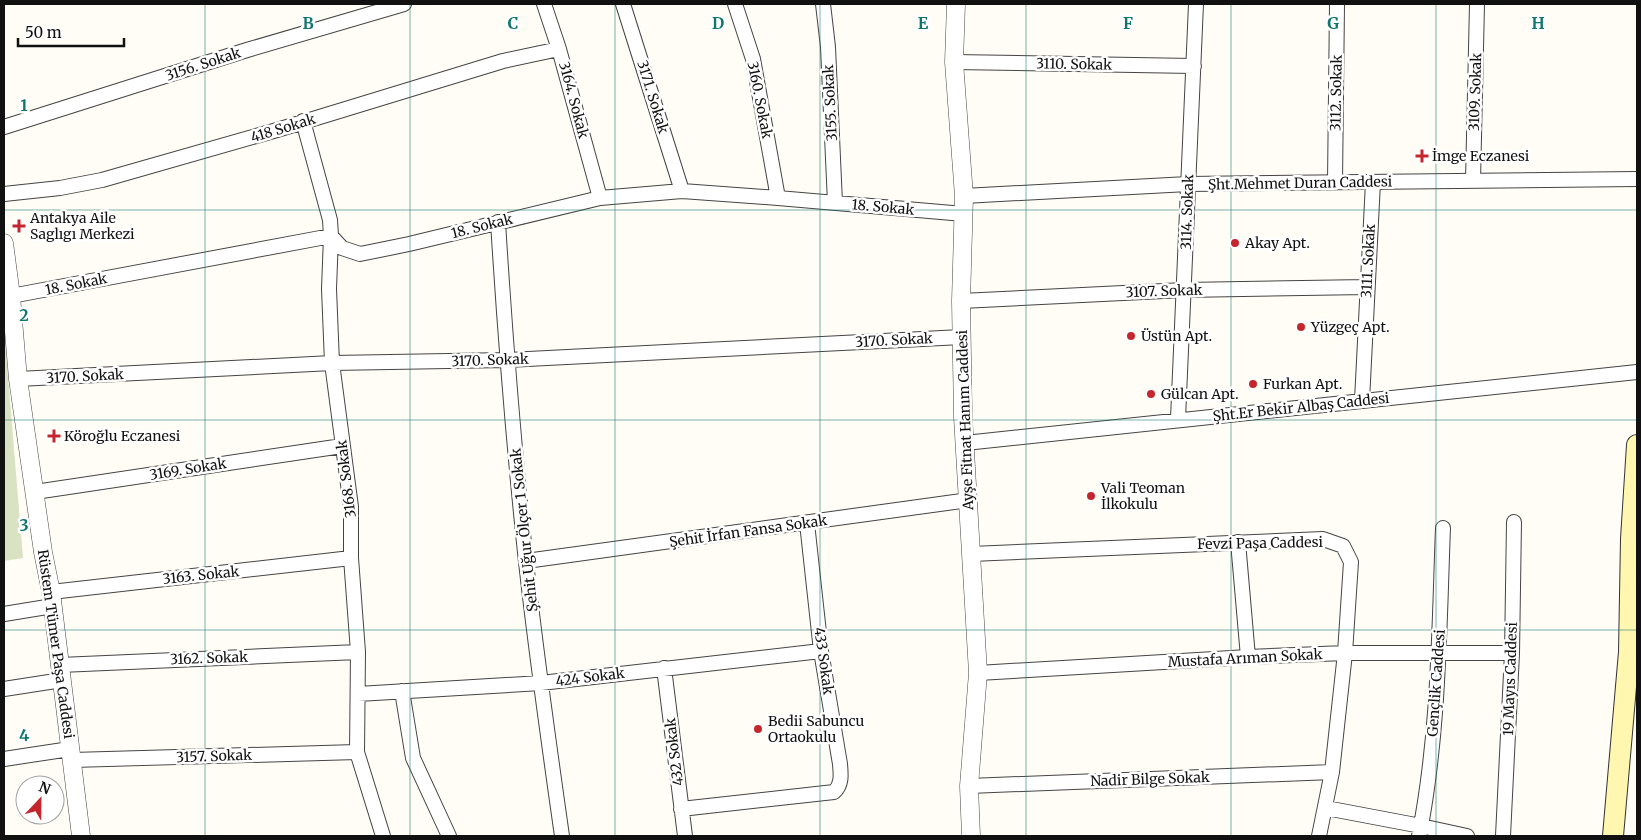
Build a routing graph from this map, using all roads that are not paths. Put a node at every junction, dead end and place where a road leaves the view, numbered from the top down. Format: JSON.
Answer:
{"nodes":[{"id":1,"x":404,"y":4,"type":"edge"},
{"id":2,"x":544,"y":4,"type":"edge"},
{"id":3,"x":623,"y":4,"type":"edge"},
{"id":4,"x":735,"y":4,"type":"edge"},
{"id":5,"x":823,"y":4,"type":"edge"},
{"id":6,"x":956,"y":4,"type":"edge"},
{"id":7,"x":1196,"y":4,"type":"edge"},
{"id":8,"x":1337,"y":4,"type":"edge"},
{"id":9,"x":1477,"y":4,"type":"edge"},
{"id":10,"x":559,"y":49,"type":"junction"},
{"id":11,"x":954,"y":62,"type":"junction"},
{"id":12,"x":1194,"y":66,"type":"junction"},
{"id":13,"x":303,"y":121,"type":"junction"},
{"id":14,"x":4,"y":127,"type":"edge"},
{"id":15,"x":1637,"y":179,"type":"edge"},
{"id":16,"x":1473,"y":181,"type":"junction"},
{"id":17,"x":1335,"y":182,"type":"junction"},
{"id":18,"x":1373,"y":182,"type":"junction"},
{"id":19,"x":1188,"y":184,"type":"junction"},
{"id":20,"x":682,"y":191,"type":"junction"},
{"id":21,"x":4,"y":194,"type":"edge"},
{"id":22,"x":964,"y":196,"type":"junction"},
{"id":23,"x":600,"y":198,"type":"junction"},
{"id":24,"x":778,"y":198,"type":"junction"},
{"id":25,"x":835,"y":202,"type":"junction"},
{"id":26,"x":964,"y":214,"type":"junction"},
{"id":27,"x":498,"y":222,"type":"junction"},
{"id":28,"x":331,"y":236,"type":"junction"},
{"id":29,"x":4,"y":243,"type":"edge"},
{"id":30,"x":1367,"y":287,"type":"junction"},
{"id":31,"x":1184,"y":290,"type":"junction"},
{"id":32,"x":11,"y":296,"type":"junction"},
{"id":33,"x":961,"y":301,"type":"junction"},
{"id":34,"x":962,"y":337,"type":"junction"},
{"id":35,"x":507,"y":360,"type":"junction"},
{"id":36,"x":332,"y":363,"type":"junction"},
{"id":37,"x":1637,"y":372,"type":"edge"},
{"id":38,"x":18,"y":379,"type":"junction"},
{"id":39,"x":1362,"y":401,"type":"junction"},
{"id":40,"x":1178,"y":419,"type":"junction"},
{"id":41,"x":965,"y":443,"type":"junction"},
{"id":42,"x":1637,"y":445,"type":"edge"},
{"id":43,"x":342,"y":446,"type":"junction"},
{"id":44,"x":35,"y":492,"type":"junction"},
{"id":45,"x":969,"y":500,"type":"junction"},
{"id":46,"x":1514,"y":522,"type":"dead end"},
{"id":47,"x":807,"y":523,"type":"junction"},
{"id":48,"x":1443,"y":528,"type":"dead end"},
{"id":49,"x":1634,"y":540,"type":"edge"},
{"id":50,"x":1238,"y":542,"type":"junction"},
{"id":51,"x":971,"y":554,"type":"junction"},
{"id":52,"x":352,"y":558,"type":"junction"},
{"id":53,"x":526,"y":561,"type":"junction"},
{"id":54,"x":52,"y":599,"type":"junction"},
{"id":55,"x":4,"y":614,"type":"edge"},
{"id":56,"x":821,"y":651,"type":"junction"},
{"id":57,"x":358,"y":652,"type":"junction"},
{"id":58,"x":1345,"y":653,"type":"junction"},
{"id":59,"x":1438,"y":653,"type":"junction"},
{"id":60,"x":1633,"y":653,"type":"edge"},
{"id":61,"x":1512,"y":654,"type":"junction"},
{"id":62,"x":1248,"y":657,"type":"junction"},
{"id":63,"x":664,"y":668,"type":"junction"},
{"id":64,"x":61,"y":672,"type":"junction"},
{"id":65,"x":978,"y":672,"type":"junction"},
{"id":66,"x":541,"y":683,"type":"junction"},
{"id":67,"x":4,"y":689,"type":"edge"},
{"id":68,"x":402,"y":691,"type":"junction"},
{"id":69,"x":358,"y":694,"type":"junction"},
{"id":70,"x":357,"y":752,"type":"junction"},
{"id":71,"x":71,"y":755,"type":"junction"},
{"id":72,"x":4,"y":759,"type":"edge"},
{"id":73,"x":1332,"y":772,"type":"junction"},
{"id":74,"x":969,"y":786,"type":"junction"},
{"id":75,"x":1326,"y":808,"type":"junction"},
{"id":76,"x":681,"y":809,"type":"junction"},
{"id":77,"x":1420,"y":831,"type":"edge"},
{"id":78,"x":81,"y":836,"type":"edge"},
{"id":79,"x":383,"y":836,"type":"edge"},
{"id":80,"x":449,"y":836,"type":"edge"},
{"id":81,"x":562,"y":836,"type":"edge"},
{"id":82,"x":685,"y":836,"type":"edge"},
{"id":83,"x":971,"y":836,"type":"edge"},
{"id":84,"x":1320,"y":836,"type":"edge"},
{"id":85,"x":1467,"y":836,"type":"edge"},
{"id":86,"x":1503,"y":836,"type":"edge"},
{"id":87,"x":1613,"y":836,"type":"edge"}],
"edges":[{"from":1,"to":14,"type":"street","name":"3156. Sokak"},
{"from":2,"to":10,"type":"street","name":"3164. Sokak"},
{"from":3,"to":20,"type":"street","name":"3171. Sokak"},
{"from":4,"to":24,"type":"street","name":"3160. Sokak"},
{"from":5,"to":25,"type":"street","name":"3155. Sokak"},
{"from":6,"to":11,"type":"street","name":"Ayşe Fitnat Hanım Caddesi"},
{"from":7,"to":12,"type":"street","name":"3114. Sokak"},
{"from":8,"to":17,"type":"street","name":"3112. Sokak"},
{"from":9,"to":16,"type":"street","name":"3109. Sokak"},
{"from":10,"to":13,"type":"street","name":"418 Sokak"},
{"from":10,"to":23,"type":"street","name":"3164. Sokak"},
{"from":11,"to":12,"type":"street","name":"3110. Sokak"},
{"from":11,"to":22,"type":"street","name":"Ayşe Fitnat Hanım Caddesi"},
{"from":12,"to":19,"type":"street","name":"3114. Sokak"},
{"from":13,"to":21,"type":"street","name":"418 Sokak"},
{"from":13,"to":28,"type":"street","name":"3168. Sokak"},
{"from":15,"to":16,"type":"street","name":"Şht.Mehmet Duran Caddesi"},
{"from":16,"to":18,"type":"street","name":"Şht.Mehmet Duran Caddesi"},
{"from":17,"to":18,"type":"street","name":"Şht.Mehmet Duran Caddesi"},
{"from":17,"to":19,"type":"street","name":"Şht.Mehmet Duran Caddesi"},
{"from":18,"to":30,"type":"street","name":"3111. Sokak"},
{"from":19,"to":22,"type":"street","name":"Şht.Mehmet Duran Caddesi"},
{"from":19,"to":31,"type":"street","name":"3114. Sokak"},
{"from":20,"to":23,"type":"street","name":"18. Sokak"},
{"from":20,"to":24,"type":"street","name":"18. Sokak"},
{"from":22,"to":26,"type":"street","name":"Ayşe Fitnat Hanım Caddesi"},
{"from":23,"to":27,"type":"street","name":"18. Sokak"},
{"from":24,"to":25,"type":"street","name":"18. Sokak"},
{"from":25,"to":26,"type":"street","name":"18. Sokak"},
{"from":26,"to":33,"type":"street","name":"Ayşe Fitnat Hanım Caddesi"},
{"from":27,"to":28,"type":"street","name":"18. Sokak"},
{"from":27,"to":35,"type":"street","name":"Şehit Uğur Ölçer 1 Sokak"},
{"from":28,"to":32,"type":"street","name":"18. Sokak"},
{"from":28,"to":36,"type":"street","name":"3168. Sokak"},
{"from":29,"to":32,"type":"street","name":"Rüstem Tümer Paşa Caddesi"},
{"from":30,"to":31,"type":"street","name":"3107. Sokak"},
{"from":30,"to":39,"type":"street","name":"3111. Sokak"},
{"from":31,"to":33,"type":"street","name":"3107. Sokak"},
{"from":31,"to":40,"type":"street","name":"3114. Sokak"},
{"from":32,"to":38,"type":"street","name":"Rüstem Tümer Paşa Caddesi"},
{"from":33,"to":34,"type":"street","name":"Ayşe Fitnat Hanım Caddesi"},
{"from":34,"to":35,"type":"street","name":"3170. Sokak"},
{"from":34,"to":41,"type":"street","name":"Ayşe Fitnat Hanım Caddesi"},
{"from":35,"to":36,"type":"street","name":"3170. Sokak"},
{"from":35,"to":53,"type":"street","name":"Şehit Uğur Ölçer 1 Sokak"},
{"from":36,"to":38,"type":"street","name":"3170. Sokak"},
{"from":36,"to":43,"type":"street","name":"3168. Sokak"},
{"from":37,"to":39,"type":"street","name":"Şht.Er Bekir Albaş Caddesi"},
{"from":38,"to":44,"type":"street","name":"Rüstem Tümer Paşa Caddesi"},
{"from":39,"to":40,"type":"street","name":"Şht.Er Bekir Albaş Caddesi"},
{"from":40,"to":41,"type":"street","name":"Şht.Er Bekir Albaş Caddesi"},
{"from":41,"to":45,"type":"street","name":"Ayşe Fitnat Hanım Caddesi"},
{"from":42,"to":49,"type":"main road"},
{"from":43,"to":44,"type":"street","name":"3169. Sokak"},
{"from":43,"to":52,"type":"street","name":"3168. Sokak"},
{"from":44,"to":54,"type":"street","name":"Rüstem Tümer Paşa Caddesi"},
{"from":45,"to":47,"type":"street","name":"Şehit İrfan Fansa Sokak"},
{"from":45,"to":51,"type":"street","name":"Ayşe Fitnat Hanım Caddesi"},
{"from":46,"to":61,"type":"street","name":"19 Mayıs Caddesi"},
{"from":47,"to":53,"type":"street","name":"Şehit İrfan Fansa Sokak"},
{"from":47,"to":56,"type":"street","name":"433 Sokak"},
{"from":48,"to":59,"type":"street","name":"Gençlik Caddesi"},
{"from":49,"to":60,"type":"main road"},
{"from":50,"to":51,"type":"street","name":"Fevzi Paşa Caddesi"},
{"from":50,"to":58,"type":"street","name":"Fevzi Paşa Caddesi"},
{"from":50,"to":62,"type":"street"},
{"from":51,"to":65,"type":"street","name":"Ayşe Fitnat Hanım Caddesi"},
{"from":52,"to":54,"type":"street","name":"3163. Sokak"},
{"from":52,"to":57,"type":"street","name":"3168. Sokak"},
{"from":53,"to":66,"type":"street","name":"Şehit Uğur Ölçer 1 Sokak"},
{"from":54,"to":55,"type":"street","name":"3163. Sokak"},
{"from":54,"to":64,"type":"street","name":"Rüstem Tümer Paşa Caddesi"},
{"from":56,"to":63,"type":"street","name":"424 Sokak"},
{"from":56,"to":76,"type":"street","name":"433 Sokak"},
{"from":57,"to":64,"type":"street","name":"3162. Sokak"},
{"from":57,"to":69,"type":"street","name":"3168. Sokak"},
{"from":58,"to":59,"type":"street","name":"Mustafa Arıman Sokak"},
{"from":58,"to":62,"type":"street","name":"Mustafa Arıman Sokak"},
{"from":58,"to":73,"type":"street","name":"Fevzi Paşa Caddesi"},
{"from":59,"to":61,"type":"street","name":"Mustafa Arıman Sokak"},
{"from":59,"to":77,"type":"street","name":"Gençlik Caddesi"},
{"from":60,"to":87,"type":"main road"},
{"from":61,"to":86,"type":"street","name":"19 Mayıs Caddesi"},
{"from":62,"to":65,"type":"street","name":"Mustafa Arıman Sokak"},
{"from":63,"to":66,"type":"street","name":"424 Sokak"},
{"from":63,"to":76,"type":"street","name":"432 Sokak"},
{"from":64,"to":67,"type":"street","name":"3162. Sokak"},
{"from":64,"to":71,"type":"street","name":"Rüstem Tümer Paşa Caddesi"},
{"from":65,"to":74,"type":"street","name":"Ayşe Fitnat Hanım Caddesi"},
{"from":66,"to":68,"type":"street","name":"424 Sokak"},
{"from":66,"to":81,"type":"street","name":"Şehit Uğur Ölçer 1 Sokak"},
{"from":68,"to":69,"type":"street","name":"424 Sokak"},
{"from":68,"to":80,"type":"street"},
{"from":69,"to":70,"type":"street","name":"3168. Sokak"},
{"from":70,"to":71,"type":"street","name":"3157. Sokak"},
{"from":70,"to":79,"type":"street","name":"3168. Sokak"},
{"from":71,"to":72,"type":"street","name":"3157. Sokak"},
{"from":71,"to":78,"type":"street","name":"Rüstem Tümer Paşa Caddesi"},
{"from":73,"to":74,"type":"street","name":"Nadir Bilge Sokak"},
{"from":73,"to":75,"type":"street","name":"Fevzi Paşa Caddesi"},
{"from":74,"to":83,"type":"street","name":"Ayşe Fitnat Hanım Caddesi"},
{"from":75,"to":77,"type":"street"},
{"from":75,"to":84,"type":"street","name":"Fevzi Paşa Caddesi"},
{"from":76,"to":82,"type":"street","name":"432 Sokak"},
{"from":77,"to":85,"type":"street"}]}
